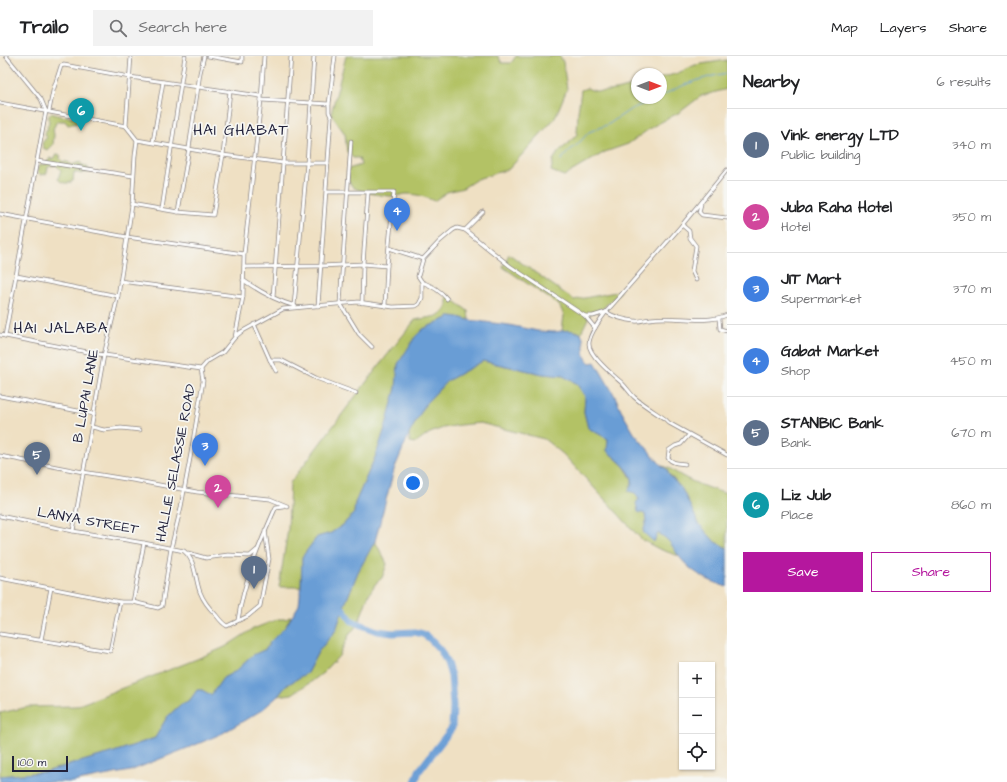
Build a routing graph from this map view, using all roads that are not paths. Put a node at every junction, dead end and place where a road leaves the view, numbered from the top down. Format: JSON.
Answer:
{"nodes":[{"id":1,"x":6,"y":56,"type":"edge"},
{"id":2,"x":131,"y":56,"type":"edge"},
{"id":3,"x":185,"y":56,"type":"edge"},
{"id":4,"x":204,"y":56,"type":"edge"},
{"id":5,"x":208,"y":56,"type":"edge"},
{"id":6,"x":242,"y":56,"type":"edge"},
{"id":7,"x":264,"y":56,"type":"edge"},
{"id":8,"x":291,"y":56,"type":"edge"},
{"id":9,"x":314,"y":56,"type":"edge"},
{"id":10,"x":335,"y":56,"type":"edge"},
{"id":11,"x":130,"y":77,"type":"junction"},
{"id":12,"x":163,"y":82,"type":"junction"},
{"id":13,"x":180,"y":84,"type":"junction"},
{"id":14,"x":198,"y":86,"type":"junction"},
{"id":15,"x":230,"y":91,"type":"junction"},
{"id":16,"x":261,"y":98,"type":"junction"},
{"id":17,"x":288,"y":102,"type":"junction"},
{"id":18,"x":311,"y":104,"type":"junction"},
{"id":19,"x":329,"y":104,"type":"junction"},
{"id":20,"x":0,"y":105,"type":"edge"},
{"id":21,"x":47,"y":111,"type":"junction"},
{"id":22,"x":126,"y":126,"type":"junction"},
{"id":23,"x":137,"y":140,"type":"junction"},
{"id":24,"x":351,"y":141,"type":"dead end"},
{"id":25,"x":153,"y":142,"type":"junction"},
{"id":26,"x":171,"y":145,"type":"junction"},
{"id":27,"x":189,"y":148,"type":"junction"},
{"id":28,"x":223,"y":155,"type":"junction"},
{"id":29,"x":254,"y":159,"type":"junction"},
{"id":30,"x":37,"y":161,"type":"junction"},
{"id":31,"x":283,"y":163,"type":"junction"},
{"id":32,"x":307,"y":163,"type":"junction"},
{"id":33,"x":328,"y":163,"type":"junction"},
{"id":34,"x":727,"y":170,"type":"edge"},
{"id":35,"x":133,"y":176,"type":"junction"},
{"id":36,"x":327,"y":192,"type":"junction"},
{"id":37,"x":347,"y":192,"type":"junction"},
{"id":38,"x":368,"y":192,"type":"junction"},
{"id":39,"x":701,"y":202,"type":"junction"},
{"id":40,"x":132,"y":205,"type":"junction"},
{"id":41,"x":162,"y":209,"type":"junction"},
{"id":42,"x":178,"y":212,"type":"junction"},
{"id":43,"x":483,"y":212,"type":"dead end"},
{"id":44,"x":0,"y":214,"type":"edge"},
{"id":45,"x":727,"y":218,"type":"edge"},
{"id":46,"x":26,"y":219,"type":"junction"},
{"id":47,"x":682,"y":224,"type":"junction"},
{"id":48,"x":465,"y":230,"type":"junction"},
{"id":49,"x":127,"y":238,"type":"junction"},
{"id":50,"x":389,"y":248,"type":"junction"},
{"id":51,"x":244,"y":254,"type":"junction"},
{"id":52,"x":423,"y":259,"type":"junction"},
{"id":53,"x":342,"y":264,"type":"junction"},
{"id":54,"x":363,"y":264,"type":"junction"},
{"id":55,"x":320,"y":266,"type":"junction"},
{"id":56,"x":387,"y":266,"type":"junction"},
{"id":57,"x":244,"y":267,"type":"junction"},
{"id":58,"x":275,"y":267,"type":"junction"},
{"id":59,"x":298,"y":267,"type":"junction"},
{"id":60,"x":17,"y":276,"type":"junction"},
{"id":61,"x":243,"y":280,"type":"junction"},
{"id":62,"x":696,"y":280,"type":"dead end"},
{"id":63,"x":120,"y":281,"type":"junction"},
{"id":64,"x":422,"y":282,"type":"junction"},
{"id":65,"x":118,"y":296,"type":"junction"},
{"id":66,"x":243,"y":297,"type":"junction"},
{"id":67,"x":273,"y":297,"type":"junction"},
{"id":68,"x":447,"y":299,"type":"dead end"},
{"id":69,"x":362,"y":302,"type":"junction"},
{"id":70,"x":340,"y":303,"type":"junction"},
{"id":71,"x":294,"y":306,"type":"junction"},
{"id":72,"x":318,"y":306,"type":"junction"},
{"id":73,"x":384,"y":306,"type":"junction"},
{"id":74,"x":307,"y":307,"type":"junction"},
{"id":75,"x":606,"y":312,"type":"junction"},
{"id":76,"x":585,"y":316,"type":"junction"},
{"id":77,"x":727,"y":316,"type":"edge"},
{"id":78,"x":719,"y":319,"type":"junction"},
{"id":79,"x":254,"y":324,"type":"junction"},
{"id":80,"x":595,"y":328,"type":"junction"},
{"id":81,"x":727,"y":331,"type":"edge"},
{"id":82,"x":0,"y":335,"type":"edge"},
{"id":83,"x":5,"y":336,"type":"junction"},
{"id":84,"x":234,"y":337,"type":"junction"},
{"id":85,"x":372,"y":347,"type":"dead end"},
{"id":86,"x":104,"y":354,"type":"junction"},
{"id":87,"x":270,"y":360,"type":"junction"},
{"id":88,"x":201,"y":369,"type":"junction"},
{"id":89,"x":276,"y":371,"type":"dead end"},
{"id":90,"x":356,"y":393,"type":"dead end"},
{"id":91,"x":0,"y":396,"type":"edge"},
{"id":92,"x":94,"y":414,"type":"junction"},
{"id":93,"x":92,"y":427,"type":"junction"},
{"id":94,"x":140,"y":430,"type":"dead end"},
{"id":95,"x":689,"y":435,"type":"junction"},
{"id":96,"x":727,"y":455,"type":"edge"},
{"id":97,"x":0,"y":456,"type":"edge"},
{"id":98,"x":685,"y":464,"type":"dead end"},
{"id":99,"x":83,"y":472,"type":"junction"},
{"id":100,"x":185,"y":490,"type":"junction"},
{"id":101,"x":0,"y":516,"type":"edge"},
{"id":102,"x":266,"y":530,"type":"junction"},
{"id":103,"x":73,"y":531,"type":"junction"},
{"id":104,"x":144,"y":542,"type":"junction"},
{"id":105,"x":171,"y":548,"type":"junction"},
{"id":106,"x":258,"y":550,"type":"junction"},
{"id":107,"x":186,"y":552,"type":"junction"},
{"id":108,"x":0,"y":578,"type":"edge"},
{"id":109,"x":51,"y":588,"type":"junction"},
{"id":110,"x":120,"y":602,"type":"junction"},
{"id":111,"x":133,"y":602,"type":"junction"},
{"id":112,"x":238,"y":620,"type":"junction"},
{"id":113,"x":0,"y":634,"type":"edge"},
{"id":114,"x":41,"y":640,"type":"junction"}],
"edges":[{"from":1,"to":21,"type":"street"},
{"from":2,"to":11,"type":"street"},
{"from":3,"to":13,"type":"street"},
{"from":4,"to":14,"type":"street"},
{"from":5,"to":6,"type":"street"},
{"from":7,"to":16,"type":"street","name":"HALLIE SELASSIE ROAD"},
{"from":8,"to":17,"type":"street"},
{"from":9,"to":18,"type":"street"},
{"from":10,"to":19,"type":"street"},
{"from":11,"to":12,"type":"street"},
{"from":11,"to":21,"type":"street"},
{"from":11,"to":22,"type":"street"},
{"from":12,"to":13,"type":"street"},
{"from":12,"to":25,"type":"street"},
{"from":13,"to":14,"type":"street"},
{"from":13,"to":26,"type":"street"},
{"from":14,"to":15,"type":"street"},
{"from":14,"to":27,"type":"street"},
{"from":15,"to":16,"type":"street"},
{"from":15,"to":28,"type":"street"},
{"from":16,"to":17,"type":"street"},
{"from":16,"to":29,"type":"street","name":"HALLIE SELASSIE ROAD"},
{"from":17,"to":18,"type":"street"},
{"from":17,"to":31,"type":"street"},
{"from":18,"to":19,"type":"street"},
{"from":18,"to":32,"type":"street"},
{"from":19,"to":33,"type":"street"},
{"from":20,"to":21,"type":"street"},
{"from":21,"to":22,"type":"street"},
{"from":21,"to":30,"type":"street"},
{"from":22,"to":23,"type":"street"},
{"from":23,"to":25,"type":"street"},
{"from":23,"to":35,"type":"street","name":"B LUPAI LANE"},
{"from":24,"to":37,"type":"street"},
{"from":25,"to":26,"type":"street"},
{"from":26,"to":27,"type":"street"},
{"from":26,"to":41,"type":"street"},
{"from":27,"to":28,"type":"street"},
{"from":27,"to":42,"type":"street"},
{"from":28,"to":29,"type":"street"},
{"from":28,"to":42,"type":"street"},
{"from":29,"to":31,"type":"street"},
{"from":29,"to":51,"type":"street","name":"HALLIE SELASSIE ROAD"},
{"from":30,"to":35,"type":"street"},
{"from":30,"to":46,"type":"street"},
{"from":31,"to":32,"type":"street"},
{"from":31,"to":58,"type":"street"},
{"from":32,"to":33,"type":"street"},
{"from":32,"to":59,"type":"street"},
{"from":33,"to":36,"type":"street"},
{"from":34,"to":39,"type":"street"},
{"from":35,"to":40,"type":"street","name":"B LUPAI LANE"},
{"from":36,"to":37,"type":"street"},
{"from":36,"to":55,"type":"street"},
{"from":37,"to":38,"type":"street"},
{"from":37,"to":53,"type":"street"},
{"from":38,"to":50,"type":"street"},
{"from":38,"to":54,"type":"street"},
{"from":39,"to":45,"type":"street"},
{"from":39,"to":47,"type":"street"},
{"from":40,"to":41,"type":"street"},
{"from":40,"to":49,"type":"street","name":"B LUPAI LANE"},
{"from":41,"to":42,"type":"street"},
{"from":43,"to":48,"type":"street"},
{"from":44,"to":46,"type":"street"},
{"from":46,"to":49,"type":"street"},
{"from":46,"to":60,"type":"street"},
{"from":47,"to":62,"type":"street"},
{"from":47,"to":75,"type":"street"},
{"from":48,"to":52,"type":"street"},
{"from":48,"to":76,"type":"street"},
{"from":49,"to":51,"type":"street"},
{"from":49,"to":63,"type":"street","name":"B LUPAI LANE"},
{"from":50,"to":52,"type":"street"},
{"from":50,"to":56,"type":"street"},
{"from":51,"to":57,"type":"street","name":"HALLIE SELASSIE ROAD"},
{"from":52,"to":64,"type":"street"},
{"from":53,"to":54,"type":"street"},
{"from":53,"to":55,"type":"street"},
{"from":53,"to":70,"type":"street"},
{"from":54,"to":56,"type":"street"},
{"from":54,"to":69,"type":"street"},
{"from":55,"to":59,"type":"street"},
{"from":55,"to":72,"type":"street"},
{"from":56,"to":73,"type":"street"},
{"from":57,"to":58,"type":"street"},
{"from":57,"to":61,"type":"street","name":"HALLIE SELASSIE ROAD"},
{"from":58,"to":59,"type":"street"},
{"from":58,"to":67,"type":"street"},
{"from":59,"to":71,"type":"street"},
{"from":60,"to":65,"type":"street"},
{"from":60,"to":83,"type":"street"},
{"from":61,"to":66,"type":"street","name":"HALLIE SELASSIE ROAD"},
{"from":61,"to":67,"type":"street"},
{"from":63,"to":65,"type":"street","name":"B LUPAI LANE"},
{"from":63,"to":66,"type":"street"},
{"from":64,"to":68,"type":"street"},
{"from":64,"to":73,"type":"street"},
{"from":65,"to":86,"type":"street","name":"B LUPAI LANE"},
{"from":66,"to":84,"type":"street","name":"HALLIE SELASSIE ROAD"},
{"from":67,"to":71,"type":"street"},
{"from":69,"to":70,"type":"street"},
{"from":69,"to":73,"type":"street"},
{"from":70,"to":72,"type":"street"},
{"from":70,"to":85,"type":"street"},
{"from":71,"to":74,"type":"street"},
{"from":72,"to":74,"type":"street"},
{"from":74,"to":79,"type":"street"},
{"from":75,"to":76,"type":"street"},
{"from":75,"to":78,"type":"street"},
{"from":75,"to":80,"type":"street"},
{"from":76,"to":80,"type":"street"},
{"from":77,"to":78,"type":"street"},
{"from":78,"to":81,"type":"street"},
{"from":79,"to":84,"type":"street"},
{"from":79,"to":87,"type":"street"},
{"from":80,"to":95,"type":"street"},
{"from":82,"to":83,"type":"street"},
{"from":83,"to":86,"type":"street"},
{"from":84,"to":88,"type":"street","name":"HALLIE SELASSIE ROAD"},
{"from":86,"to":88,"type":"street"},
{"from":86,"to":92,"type":"street","name":"B LUPAI LANE"},
{"from":87,"to":89,"type":"street"},
{"from":87,"to":90,"type":"street"},
{"from":88,"to":100,"type":"street","name":"HALLIE SELASSIE ROAD"},
{"from":91,"to":92,"type":"street"},
{"from":92,"to":93,"type":"street","name":"B LUPAI LANE"},
{"from":93,"to":94,"type":"street"},
{"from":93,"to":99,"type":"street","name":"B LUPAI LANE"},
{"from":95,"to":96,"type":"street"},
{"from":95,"to":98,"type":"street"},
{"from":97,"to":99,"type":"street"},
{"from":99,"to":100,"type":"street"},
{"from":99,"to":103,"type":"street","name":"B LUPAI LANE"},
{"from":100,"to":102,"type":"street"},
{"from":100,"to":105,"type":"street","name":"HALLIE SELASSIE ROAD"},
{"from":101,"to":103,"type":"street","name":"LANYA STREET"},
{"from":102,"to":106,"type":"street"},
{"from":102,"to":112,"type":"street"},
{"from":103,"to":104,"type":"street","name":"LANYA STREET"},
{"from":104,"to":105,"type":"street","name":"LANYA STREET"},
{"from":104,"to":111,"type":"street"},
{"from":105,"to":107,"type":"street","name":"LANYA STREET"},
{"from":105,"to":111,"type":"street","name":"HALLIE SELASSIE ROAD"},
{"from":106,"to":107,"type":"street","name":"LANYA STREET"},
{"from":106,"to":112,"type":"street"},
{"from":107,"to":112,"type":"street"},
{"from":108,"to":109,"type":"street","name":"HALLIE SELASSIE ROAD"},
{"from":109,"to":110,"type":"street","name":"HALLIE SELASSIE ROAD"},
{"from":109,"to":114,"type":"street"},
{"from":110,"to":111,"type":"street","name":"HALLIE SELASSIE ROAD"},
{"from":110,"to":114,"type":"street"},
{"from":113,"to":114,"type":"street"}]}
